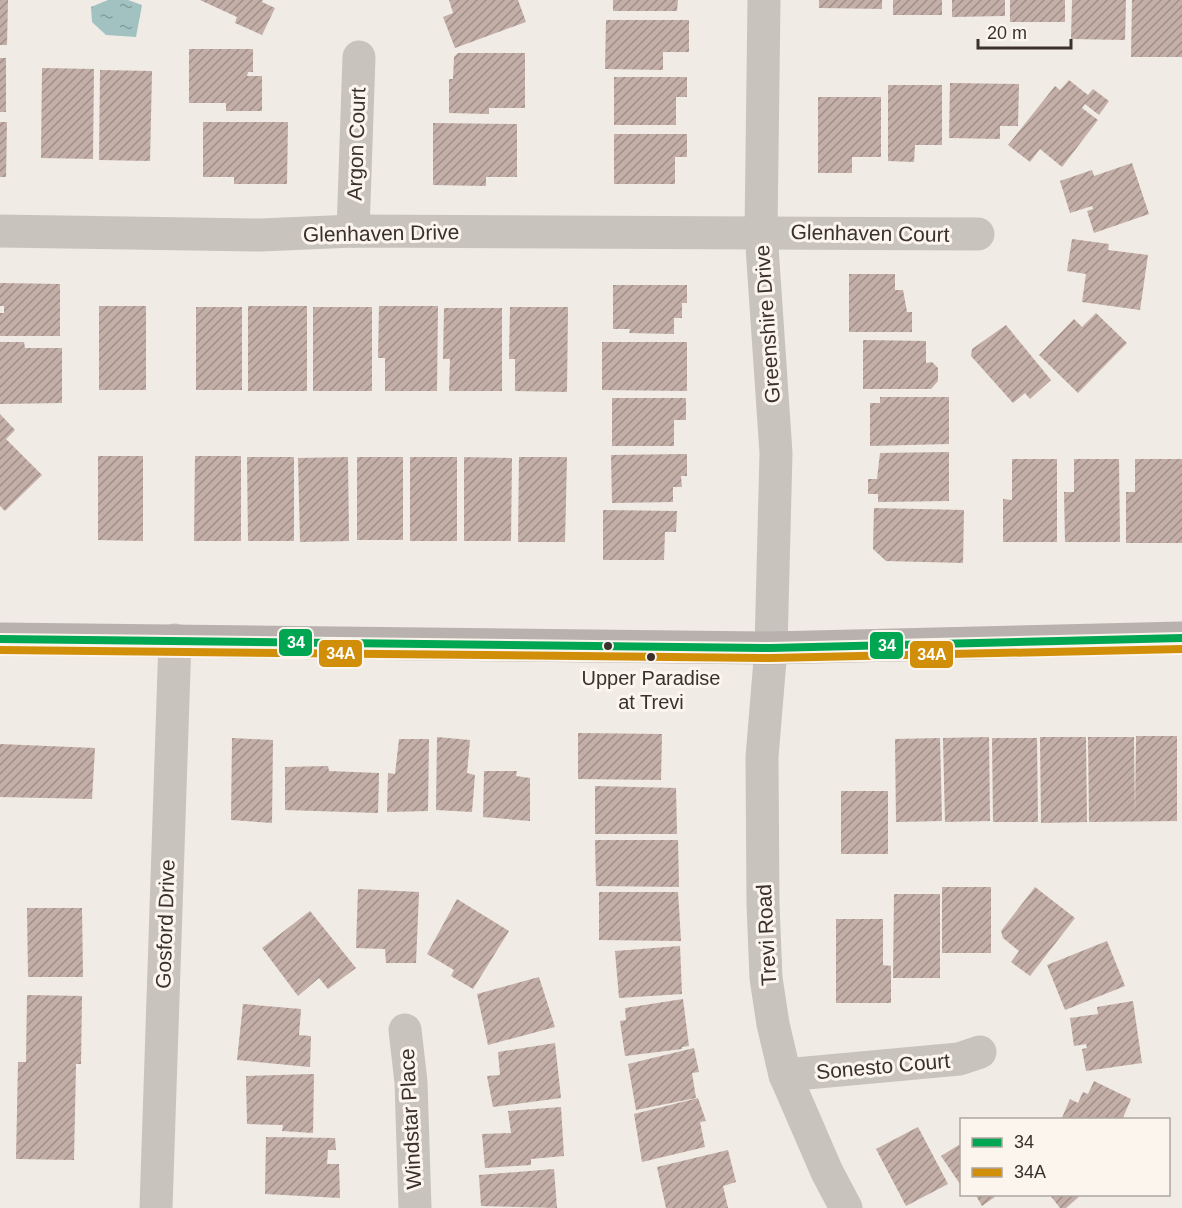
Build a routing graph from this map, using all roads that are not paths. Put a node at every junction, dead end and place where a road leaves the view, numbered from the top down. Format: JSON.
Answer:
{"nodes":[{"id":1,"x":764,"y":0,"type":"edge"},
{"id":2,"x":359,"y":57,"type":"dead end"},
{"id":3,"x":0,"y":231,"type":"edge"},
{"id":4,"x":353,"y":231,"type":"junction"},
{"id":5,"x":761,"y":232,"type":"junction"},
{"id":6,"x":978,"y":234,"type":"dead end"},
{"id":7,"x":1182,"y":638,"type":"edge"},
{"id":8,"x":0,"y":639,"type":"edge"},
{"id":9,"x":175,"y":640,"type":"junction"},
{"id":10,"x":771,"y":648,"type":"junction"},
{"id":11,"x":405,"y":1030,"type":"dead end"},
{"id":12,"x":980,"y":1052,"type":"dead end"},
{"id":13,"x":786,"y":1075,"type":"junction"},
{"id":14,"x":156,"y":1208,"type":"edge"},
{"id":15,"x":415,"y":1208,"type":"edge"},
{"id":16,"x":846,"y":1208,"type":"edge"}],
"edges":[{"from":1,"to":5,"type":"street","name":"Greenshire Drive"},
{"from":2,"to":4,"type":"street","name":"Argon Court"},
{"from":3,"to":4,"type":"street","name":"Glenhaven Drive"},
{"from":4,"to":5,"type":"street","name":"Glenhaven Drive"},
{"from":5,"to":6,"type":"street","name":"Glenhaven Court"},
{"from":5,"to":10,"type":"street","name":"Greenshire Drive"},
{"from":7,"to":10,"type":"main road"},
{"from":8,"to":9,"type":"main road"},
{"from":9,"to":10,"type":"main road"},
{"from":9,"to":14,"type":"street","name":"Gosford Drive"},
{"from":10,"to":13,"type":"street","name":"Trevi Road"},
{"from":11,"to":15,"type":"street","name":"Windstar Place"},
{"from":12,"to":13,"type":"street","name":"Sonesto Court"},
{"from":13,"to":16,"type":"street","name":"Trevi Road"}]}
